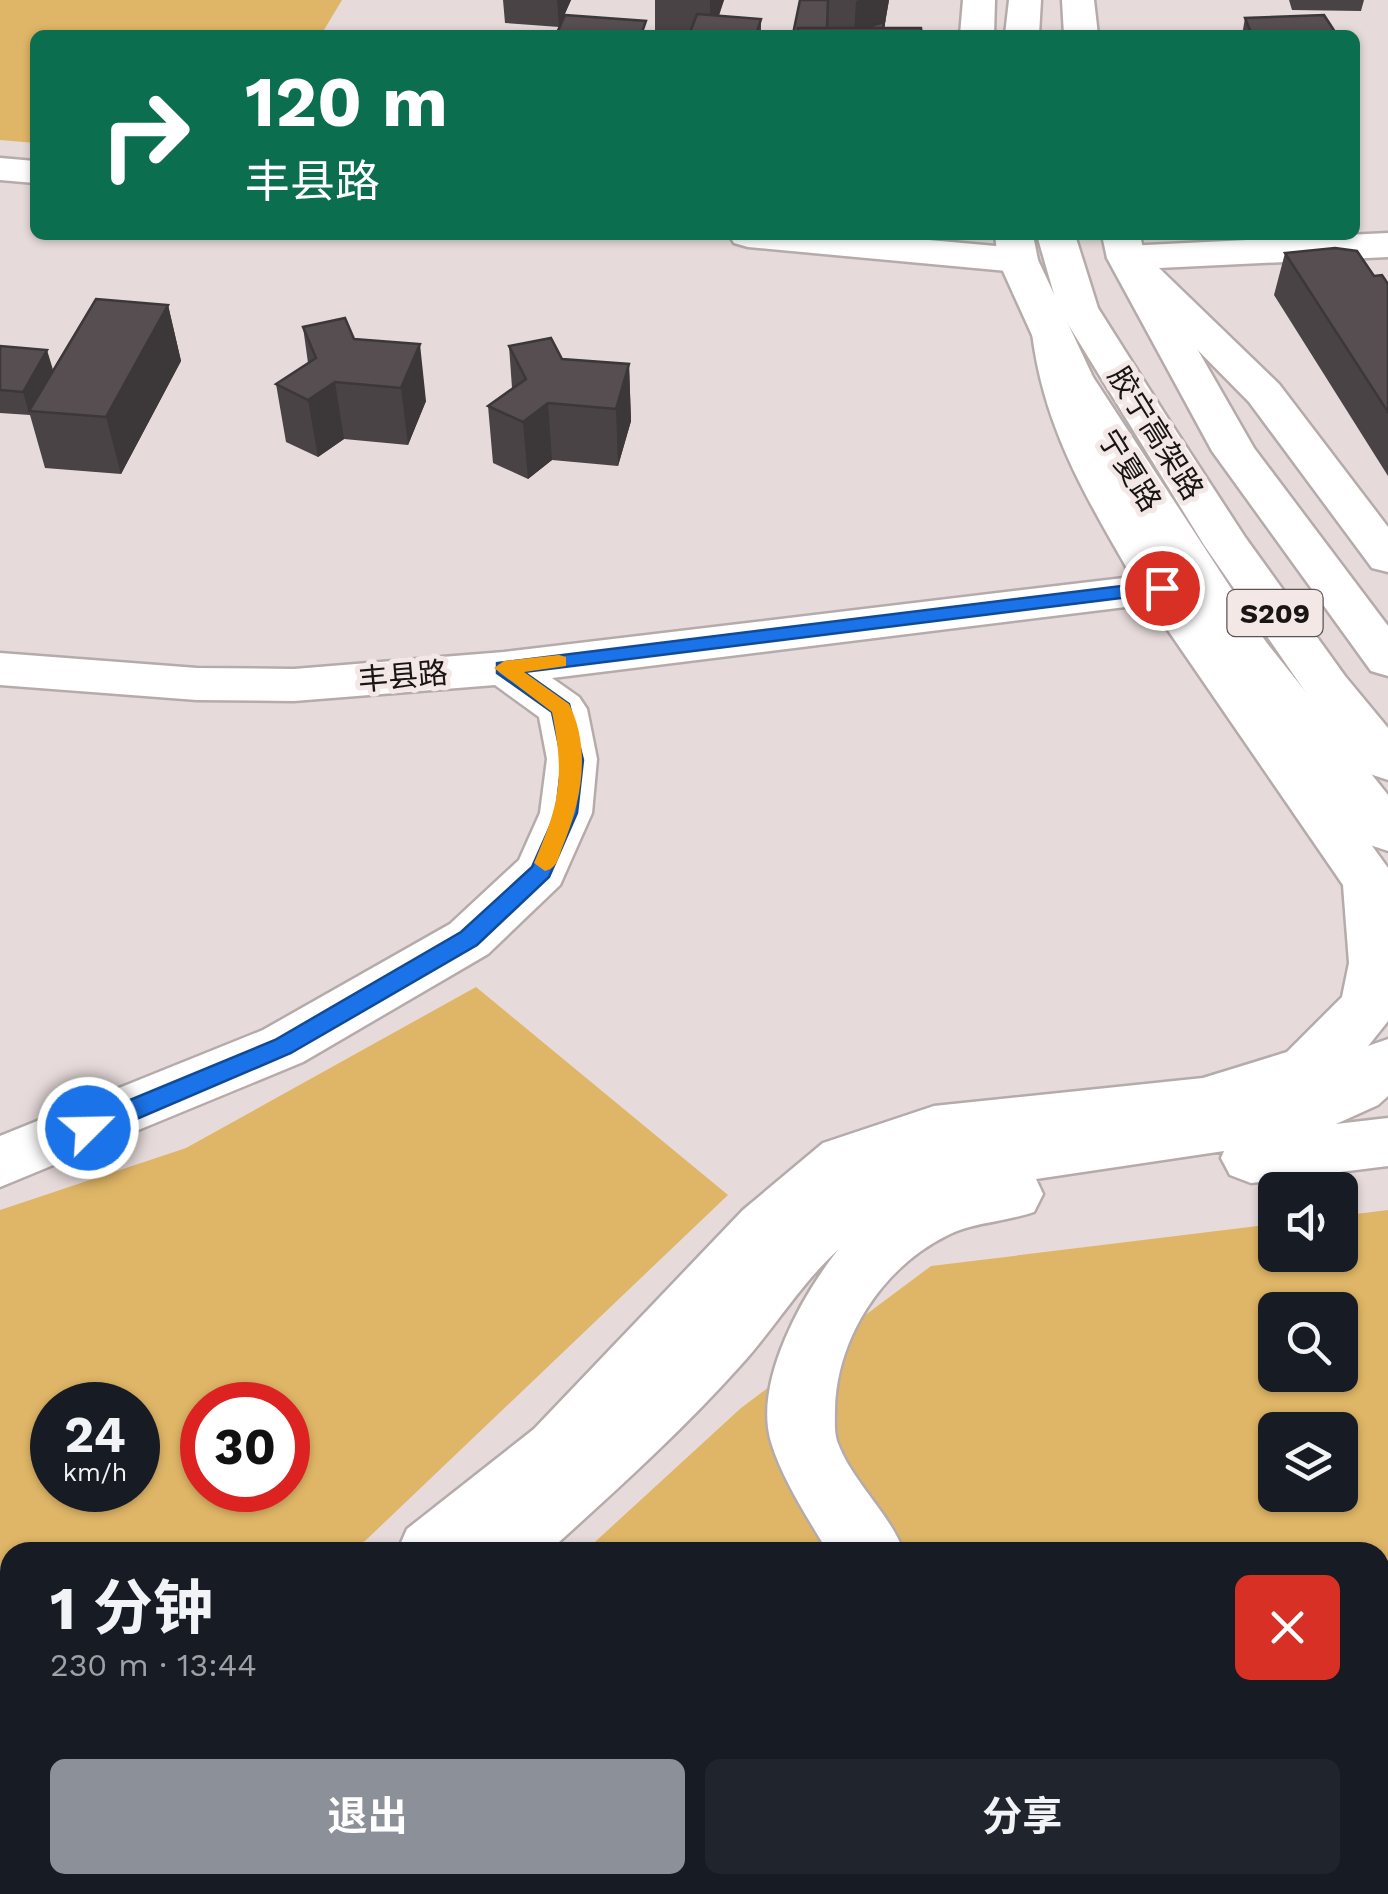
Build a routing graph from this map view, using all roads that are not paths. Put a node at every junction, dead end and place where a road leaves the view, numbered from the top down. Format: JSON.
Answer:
{"nodes":[{"id":1,"x":979,"y":0,"type":"edge"},
{"id":2,"x":1025,"y":0,"type":"edge"},
{"id":3,"x":1078,"y":0,"type":"edge"},
{"id":4,"x":977,"y":30,"type":"edge"},
{"id":5,"x":1022,"y":30,"type":"edge"},
{"id":6,"x":1080,"y":30,"type":"edge"},
{"id":7,"x":0,"y":169,"type":"edge"},
{"id":8,"x":30,"y":172,"type":"edge"},
{"id":9,"x":860,"y":240,"type":"edge"},
{"id":10,"x":1058,"y":240,"type":"edge"},
{"id":11,"x":1388,"y":245,"type":"edge"},
{"id":12,"x":1124,"y":246,"type":"edge"},
{"id":13,"x":1016,"y":247,"type":"edge"},
{"id":14,"x":1052,"y":333,"type":"junction"},
{"id":15,"x":1388,"y":558,"type":"edge"},
{"id":16,"x":1162,"y":588,"type":"junction"},
{"id":17,"x":1388,"y":660,"type":"edge"},
{"id":18,"x":0,"y":668,"type":"edge"},
{"id":19,"x":504,"y":668,"type":"junction"},
{"id":20,"x":1388,"y":762,"type":"edge"},
{"id":21,"x":1388,"y":832,"type":"edge"},
{"id":22,"x":1382,"y":923,"type":"edge"},
{"id":23,"x":1388,"y":1062,"type":"edge"},
{"id":24,"x":1388,"y":1142,"type":"edge"},
{"id":25,"x":0,"y":1162,"type":"edge"},
{"id":26,"x":444,"y":1542,"type":"edge"},
{"id":27,"x":510,"y":1542,"type":"edge"},
{"id":28,"x":861,"y":1542,"type":"edge"}],
"edges":[{"from":1,"to":4,"type":"main road"},
{"from":2,"to":5,"type":"main road"},
{"from":3,"to":6,"type":"main road"},
{"from":7,"to":8,"type":"main road"},
{"from":9,"to":13,"type":"main road"},
{"from":10,"to":20,"type":"main road","name":"胶宁高架路","number":"S209"},
{"from":11,"to":12,"type":"main road"},
{"from":12,"to":15,"type":"main road"},
{"from":12,"to":17,"type":"main road","name":"胶宁高架路","number":"S209"},
{"from":13,"to":14,"type":"main road","name":"宁夏路"},
{"from":14,"to":16,"type":"main road"},
{"from":14,"to":21,"type":"main road","name":"宁夏路"},
{"from":16,"to":19,"type":"main road","name":"丰县路"},
{"from":16,"to":22,"type":"main road"},
{"from":18,"to":19,"type":"main road","name":"丰县路"},
{"from":19,"to":25,"type":"main road"},
{"from":22,"to":26,"type":"main road"},
{"from":23,"to":27,"type":"main road"},
{"from":24,"to":28,"type":"main road"}]}
